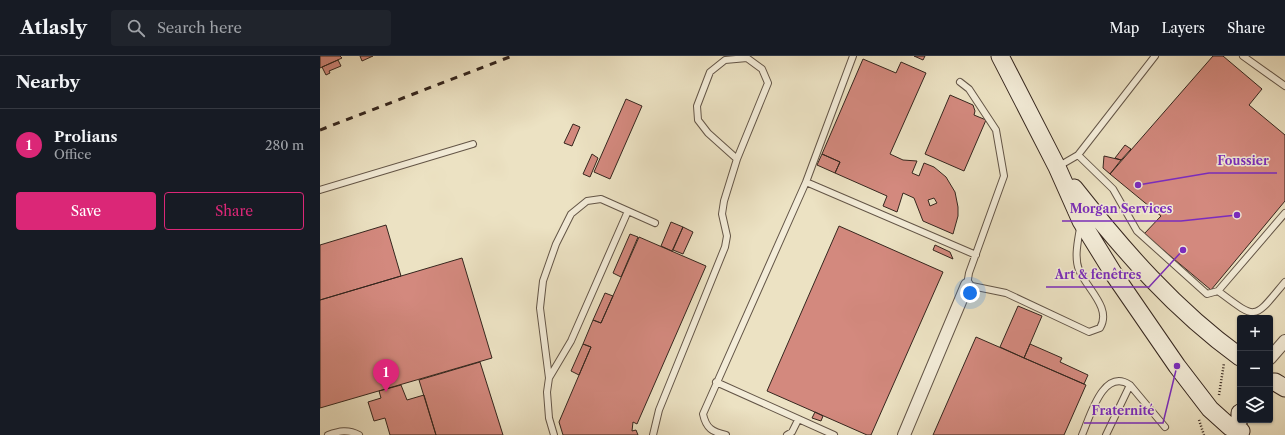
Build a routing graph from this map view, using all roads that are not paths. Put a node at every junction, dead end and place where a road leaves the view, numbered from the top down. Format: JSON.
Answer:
{"nodes":[{"id":1,"x":853,"y":56,"type":"edge"},
{"id":2,"x":1000,"y":56,"type":"edge"},
{"id":3,"x":1155,"y":56,"type":"edge"},
{"id":4,"x":1243,"y":56,"type":"edge"},
{"id":5,"x":960,"y":82,"type":"dead end"},
{"id":6,"x":1285,"y":86,"type":"edge"},
{"id":7,"x":473,"y":144,"type":"dead end"},
{"id":8,"x":1078,"y":154,"type":"junction"},
{"id":9,"x":737,"y":158,"type":"junction"},
{"id":10,"x":1057,"y":167,"type":"junction"},
{"id":11,"x":806,"y":182,"type":"junction"},
{"id":12,"x":320,"y":190,"type":"edge"},
{"id":13,"x":628,"y":211,"type":"junction"},
{"id":14,"x":1285,"y":214,"type":"edge"},
{"id":15,"x":1081,"y":221,"type":"junction"},
{"id":16,"x":655,"y":223,"type":"dead end"},
{"id":17,"x":976,"y":255,"type":"junction"},
{"id":18,"x":1285,"y":282,"type":"edge"},
{"id":19,"x":967,"y":285,"type":"junction"},
{"id":20,"x":1218,"y":291,"type":"junction"},
{"id":21,"x":1285,"y":341,"type":"edge"},
{"id":22,"x":1237,"y":355,"type":"edge"},
{"id":23,"x":1273,"y":355,"type":"edge"},
{"id":24,"x":549,"y":378,"type":"junction"},
{"id":25,"x":716,"y":382,"type":"junction"},
{"id":26,"x":1130,"y":385,"type":"junction"},
{"id":27,"x":798,"y":420,"type":"junction"},
{"id":28,"x":1241,"y":426,"type":"edge"},
{"id":29,"x":1165,"y":427,"type":"dead end"},
{"id":30,"x":328,"y":435,"type":"edge"},
{"id":31,"x":359,"y":435,"type":"edge"},
{"id":32,"x":554,"y":435,"type":"edge"},
{"id":33,"x":652,"y":435,"type":"edge"},
{"id":34,"x":726,"y":435,"type":"edge"},
{"id":35,"x":786,"y":435,"type":"edge"},
{"id":36,"x":834,"y":435,"type":"edge"},
{"id":37,"x":904,"y":435,"type":"edge"},
{"id":38,"x":1083,"y":435,"type":"edge"},
{"id":39,"x":1106,"y":435,"type":"edge"}],
"edges":[{"from":1,"to":11,"type":"lane"},
{"from":2,"to":10,"type":"main road"},
{"from":3,"to":8,"type":"lane"},
{"from":4,"to":6,"type":"lane"},
{"from":5,"to":17,"type":"lane"},
{"from":7,"to":12,"type":"lane"},
{"from":8,"to":10,"type":"lane"},
{"from":8,"to":20,"type":"lane"},
{"from":9,"to":9,"type":"lane"},
{"from":9,"to":33,"type":"lane"},
{"from":10,"to":15,"type":"main road"},
{"from":10,"to":22,"type":"main road"},
{"from":11,"to":17,"type":"lane"},
{"from":11,"to":25,"type":"lane"},
{"from":13,"to":16,"type":"lane"},
{"from":13,"to":24,"type":"lane"},
{"from":13,"to":24,"type":"lane"},
{"from":14,"to":20,"type":"lane"},
{"from":15,"to":19,"type":"lane"},
{"from":15,"to":28,"type":"main road"},
{"from":17,"to":19,"type":"lane"},
{"from":18,"to":20,"type":"lane"},
{"from":19,"to":37,"type":"street"},
{"from":21,"to":23,"type":"street"},
{"from":24,"to":32,"type":"lane"},
{"from":25,"to":27,"type":"lane"},
{"from":25,"to":34,"type":"lane"},
{"from":26,"to":29,"type":"lane"},
{"from":26,"to":38,"type":"lane"},
{"from":26,"to":39,"type":"lane"},
{"from":27,"to":35,"type":"lane"},
{"from":27,"to":36,"type":"lane"},
{"from":30,"to":31,"type":"lane"}]}
